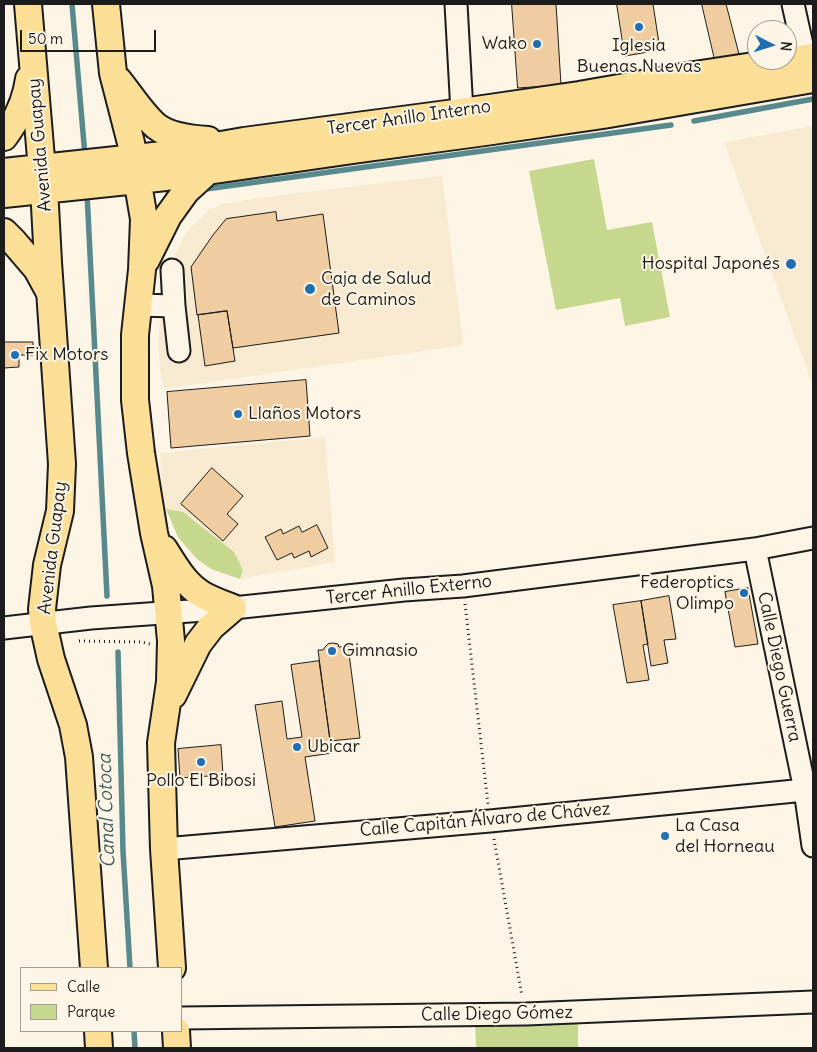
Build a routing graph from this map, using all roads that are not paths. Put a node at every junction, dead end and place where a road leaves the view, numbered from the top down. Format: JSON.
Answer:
{"nodes":[{"id":1,"x":28,"y":4,"type":"edge"},
{"id":2,"x":106,"y":4,"type":"edge"},
{"id":3,"x":456,"y":4,"type":"edge"},
{"id":4,"x":793,"y":4,"type":"edge"},
{"id":5,"x":33,"y":56,"type":"junction"},
{"id":6,"x":811,"y":64,"type":"edge"},
{"id":7,"x":113,"y":73,"type":"junction"},
{"id":8,"x":648,"y":83,"type":"junction"},
{"id":9,"x":462,"y":112,"type":"junction"},
{"id":10,"x":526,"y":126,"type":"junction"},
{"id":11,"x":4,"y":138,"type":"edge"},
{"id":12,"x":244,"y":141,"type":"junction"},
{"id":13,"x":272,"y":161,"type":"junction"},
{"id":14,"x":209,"y":170,"type":"junction"},
{"id":15,"x":123,"y":171,"type":"junction"},
{"id":16,"x":4,"y":172,"type":"edge"},
{"id":17,"x":51,"y":178,"type":"junction"},
{"id":18,"x":4,"y":194,"type":"edge"},
{"id":19,"x":4,"y":232,"type":"edge"},
{"id":20,"x":142,"y":270,"type":"junction"},
{"id":21,"x":172,"y":270,"type":"dead end"},
{"id":22,"x":50,"y":292,"type":"junction"},
{"id":23,"x":138,"y":305,"type":"junction"},
{"id":24,"x":174,"y":306,"type":"junction"},
{"id":25,"x":179,"y":352,"type":"dead end"},
{"id":26,"x":154,"y":533,"type":"junction"},
{"id":27,"x":813,"y":538,"type":"edge"},
{"id":28,"x":755,"y":548,"type":"junction"},
{"id":29,"x":233,"y":608,"type":"junction"},
{"id":30,"x":169,"y":612,"type":"junction"},
{"id":31,"x":43,"y":623,"type":"junction"},
{"id":32,"x":4,"y":628,"type":"edge"},
{"id":33,"x":166,"y":706,"type":"junction"},
{"id":34,"x":805,"y":790,"type":"junction"},
{"id":35,"x":813,"y":846,"type":"edge"},
{"id":36,"x":164,"y":849,"type":"junction"},
{"id":37,"x":94,"y":967,"type":"edge"},
{"id":38,"x":172,"y":967,"type":"edge"},
{"id":39,"x":813,"y":1002,"type":"edge"},
{"id":40,"x":182,"y":1018,"type":"edge"},
{"id":41,"x":98,"y":1032,"type":"edge"},
{"id":42,"x":176,"y":1032,"type":"edge"},
{"id":43,"x":99,"y":1048,"type":"edge"},
{"id":44,"x":177,"y":1048,"type":"edge"}],
"edges":[{"from":1,"to":5,"type":"main road","name":"Avenida Guapay"},
{"from":2,"to":7,"type":"main road"},
{"from":3,"to":9,"type":"street"},
{"from":4,"to":6,"type":"street"},
{"from":5,"to":11,"type":"main road"},
{"from":5,"to":17,"type":"main road","name":"Avenida Guapay"},
{"from":6,"to":8,"type":"main road","name":"Tercer Anillo Interno"},
{"from":6,"to":10,"type":"main road","name":"Tercer Anillo Interno"},
{"from":7,"to":12,"type":"main road"},
{"from":7,"to":15,"type":"main road"},
{"from":8,"to":9,"type":"main road","name":"Tercer Anillo Interno"},
{"from":8,"to":10,"type":"main road"},
{"from":9,"to":12,"type":"main road","name":"Tercer Anillo Interno"},
{"from":9,"to":13,"type":"main road"},
{"from":10,"to":13,"type":"main road","name":"Tercer Anillo Interno"},
{"from":12,"to":15,"type":"main road","name":"Tercer Anillo Interno"},
{"from":13,"to":14,"type":"main road","name":"Tercer Anillo Interno"},
{"from":14,"to":15,"type":"main road","name":"Tercer Anillo Interno"},
{"from":14,"to":20,"type":"main road"},
{"from":15,"to":17,"type":"main road","name":"Tercer Anillo Interno"},
{"from":15,"to":20,"type":"main road"},
{"from":16,"to":17,"type":"main road","name":"Tercer Anillo Interno"},
{"from":17,"to":18,"type":"main road","name":"Tercer Anillo Interno"},
{"from":17,"to":22,"type":"main road","name":"Avenida Guapay"},
{"from":19,"to":22,"type":"main road"},
{"from":20,"to":23,"type":"main road"},
{"from":21,"to":24,"type":"street"},
{"from":22,"to":31,"type":"main road","name":"Avenida Guapay"},
{"from":23,"to":24,"type":"street"},
{"from":23,"to":26,"type":"main road"},
{"from":24,"to":25,"type":"street"},
{"from":26,"to":29,"type":"main road"},
{"from":26,"to":30,"type":"main road"},
{"from":27,"to":28,"type":"street","name":"Tercer Anillo Externo"},
{"from":28,"to":29,"type":"street","name":"Tercer Anillo Externo"},
{"from":28,"to":34,"type":"street","name":"Calle Diego Guerra"},
{"from":29,"to":30,"type":"street","name":"Tercer Anillo Externo"},
{"from":29,"to":33,"type":"main road"},
{"from":30,"to":31,"type":"street","name":"Tercer Anillo Externo"},
{"from":30,"to":33,"type":"main road"},
{"from":31,"to":32,"type":"street","name":"Tercer Anillo Externo"},
{"from":31,"to":37,"type":"main road","name":"Avenida Guapay"},
{"from":33,"to":36,"type":"main road"},
{"from":34,"to":35,"type":"street","name":"Calle Diego Guerra"},
{"from":34,"to":36,"type":"street","name":"Calle Capitán Álvaro de Chávez"},
{"from":36,"to":38,"type":"main road"},
{"from":39,"to":40,"type":"street","name":"Calle Diego Gómez"},
{"from":41,"to":43,"type":"main road"},
{"from":42,"to":44,"type":"main road"}]}
